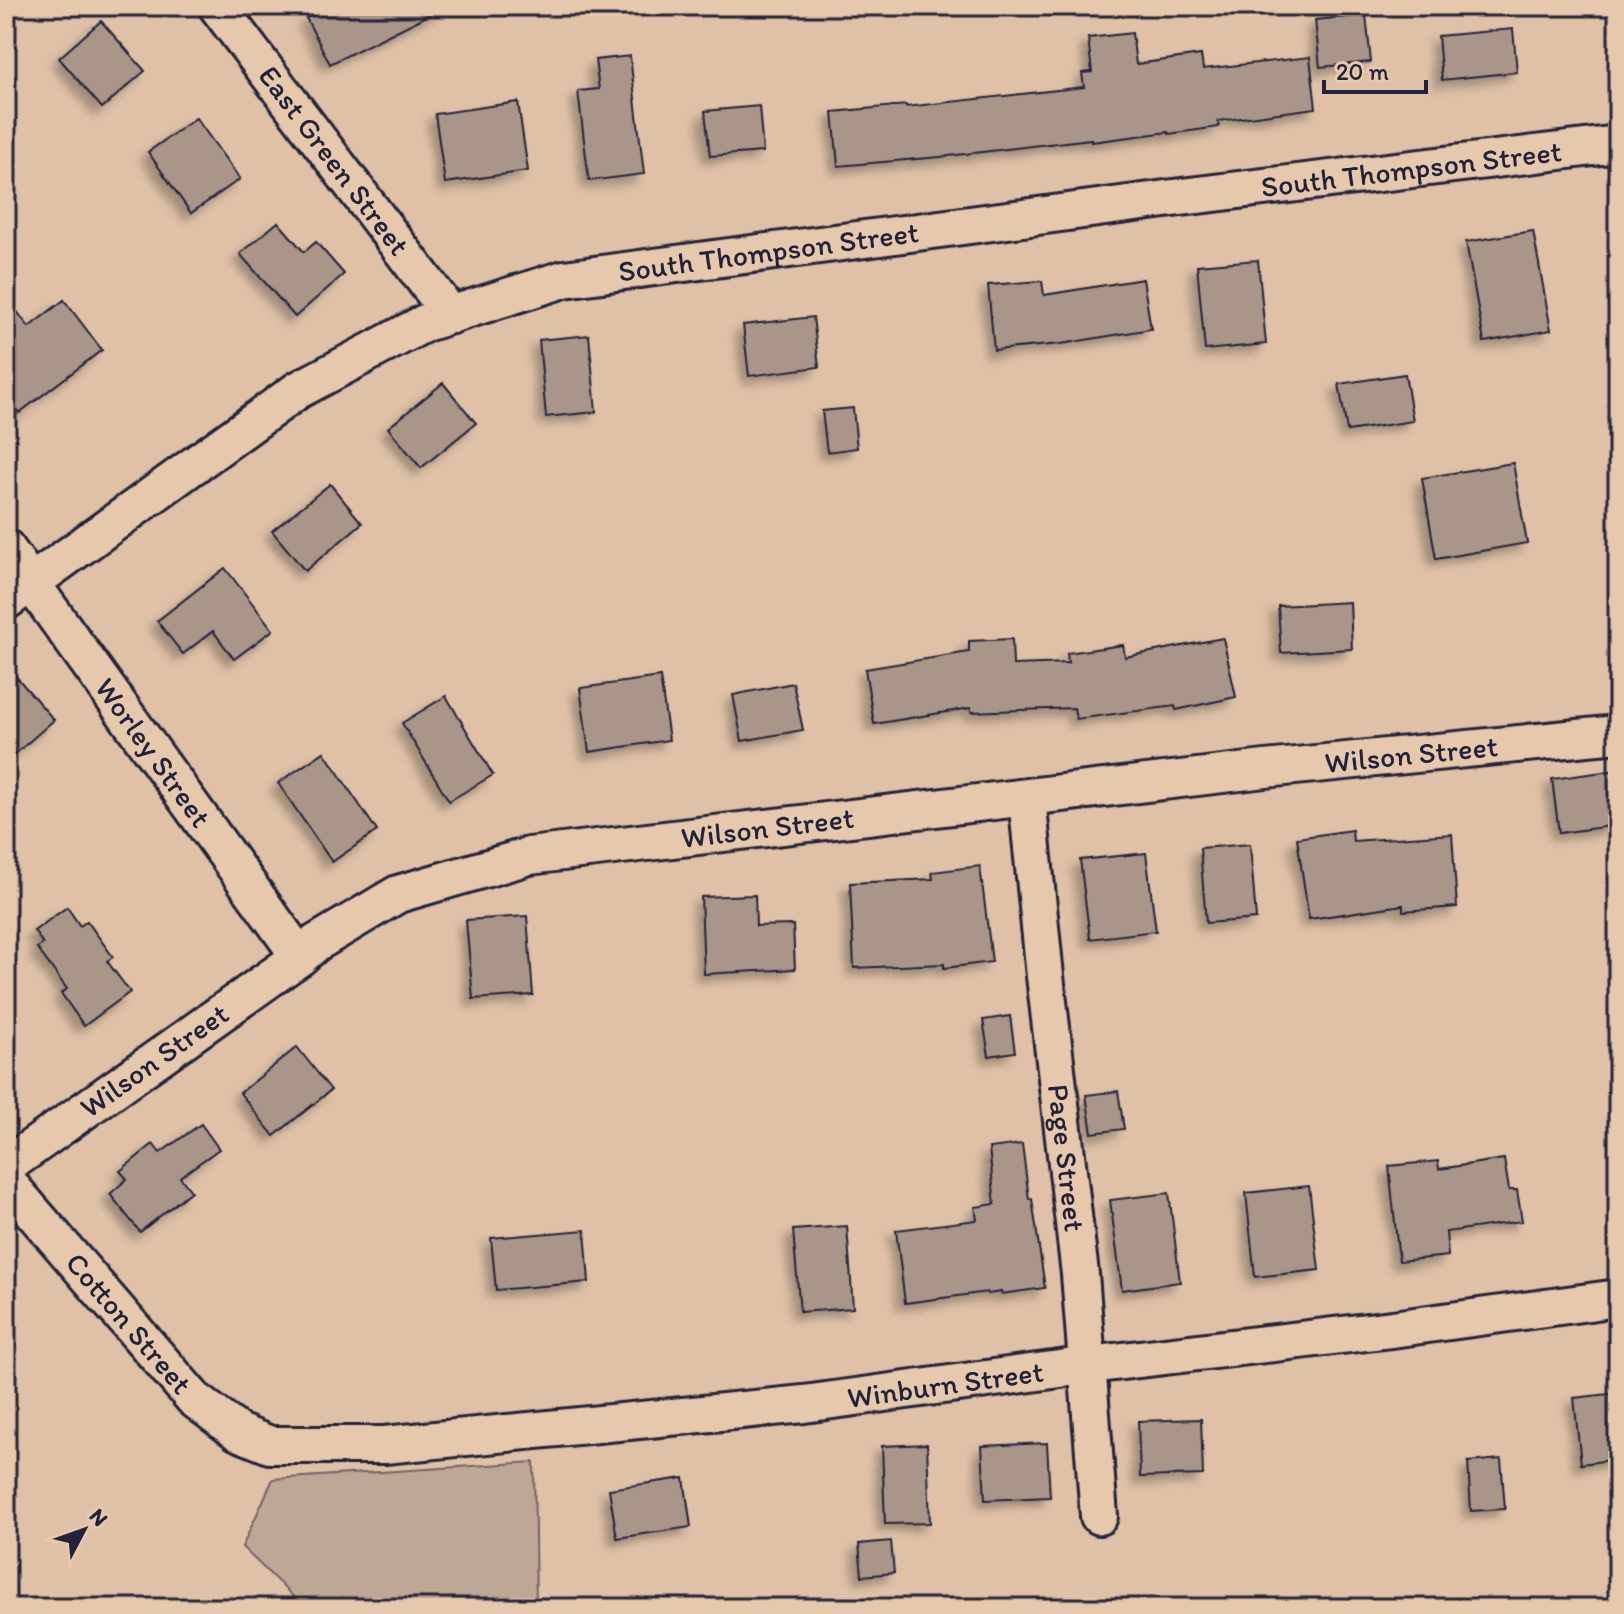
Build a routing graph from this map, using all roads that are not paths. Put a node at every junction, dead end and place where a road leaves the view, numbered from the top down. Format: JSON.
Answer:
{"nodes":[{"id":1,"x":217,"y":6,"type":"edge"},
{"id":2,"x":1618,"y":144,"type":"edge"},
{"id":3,"x":451,"y":315,"type":"junction"},
{"id":4,"x":6,"y":548,"type":"edge"},
{"id":5,"x":19,"y":592,"type":"edge"},
{"id":6,"x":1618,"y":734,"type":"edge"},
{"id":7,"x":1027,"y":798,"type":"junction"},
{"id":8,"x":300,"y":957,"type":"junction"},
{"id":9,"x":6,"y":1166,"type":"edge"},
{"id":10,"x":6,"y":1181,"type":"edge"},
{"id":11,"x":1618,"y":1298,"type":"edge"},
{"id":12,"x":1089,"y":1365,"type":"junction"},
{"id":13,"x":270,"y":1445,"type":"joint"},
{"id":14,"x":1099,"y":1516,"type":"dead end"}],
"edges":[{"from":1,"to":3,"type":"street","name":"East Green Street"},
{"from":2,"to":3,"type":"street","name":"South Thompson Street"},
{"from":3,"to":5,"type":"street","name":"South Thompson Street"},
{"from":4,"to":5,"type":"street","name":"Worley Street"},
{"from":5,"to":8,"type":"street","name":"Worley Street"},
{"from":6,"to":7,"type":"street","name":"Wilson Street"},
{"from":7,"to":8,"type":"street","name":"Wilson Street"},
{"from":7,"to":12,"type":"street","name":"Page Street"},
{"from":8,"to":9,"type":"street","name":"Wilson Street"},
{"from":10,"to":13,"type":"street","name":"Cotton Street"},
{"from":11,"to":12,"type":"street","name":"Winburn Street"},
{"from":12,"to":13,"type":"street","name":"Winburn Street"},
{"from":12,"to":14,"type":"street","name":"Page Street"}]}
